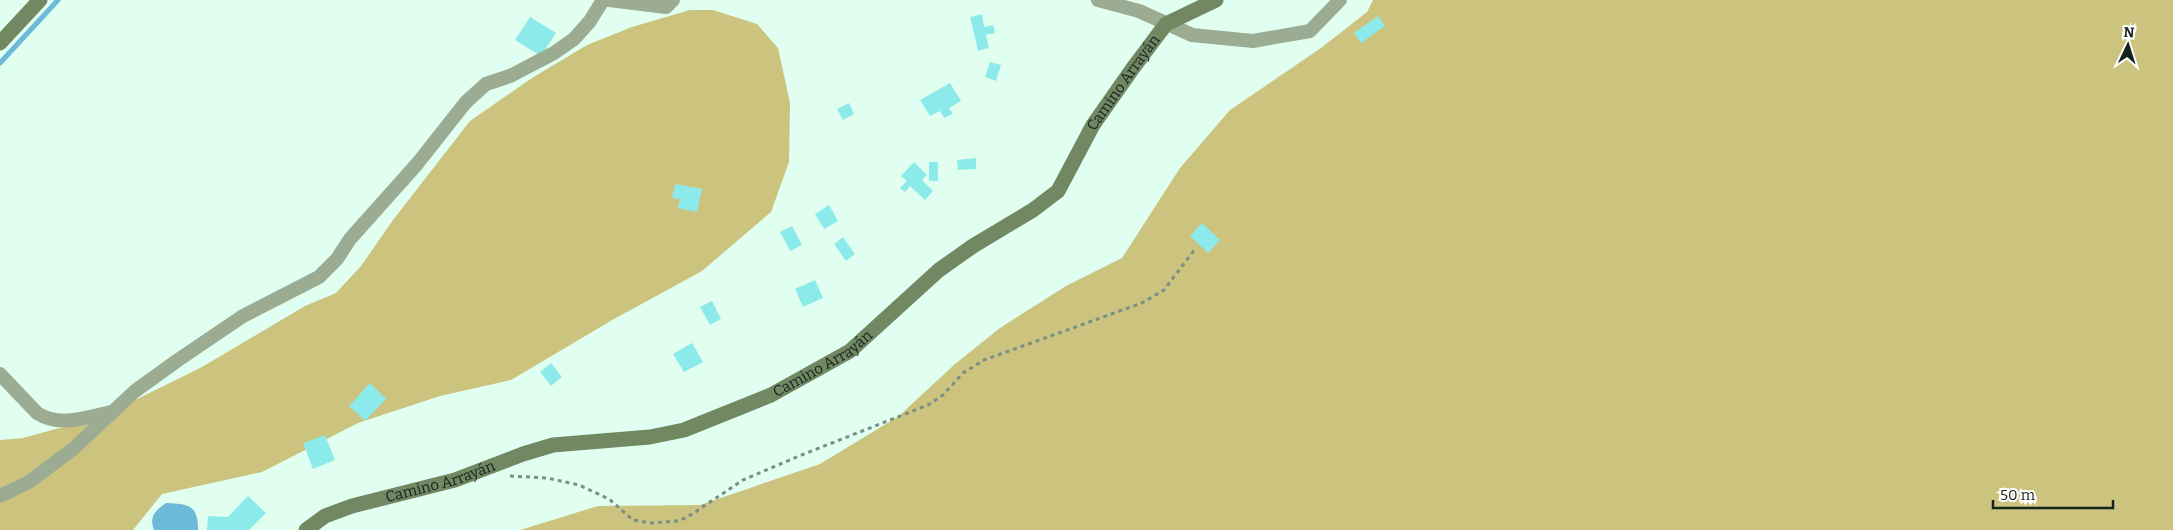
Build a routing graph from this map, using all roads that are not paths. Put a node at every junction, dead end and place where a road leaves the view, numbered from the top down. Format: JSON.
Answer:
{"nodes":[{"id":1,"x":40,"y":0,"type":"edge"},
{"id":2,"x":603,"y":0,"type":"edge"},
{"id":3,"x":609,"y":0,"type":"edge"},
{"id":4,"x":673,"y":0,"type":"edge"},
{"id":5,"x":1098,"y":0,"type":"edge"},
{"id":6,"x":1216,"y":0,"type":"edge"},
{"id":7,"x":1340,"y":0,"type":"edge"},
{"id":8,"x":1166,"y":24,"type":"junction"},
{"id":9,"x":0,"y":43,"type":"edge"},
{"id":10,"x":0,"y":374,"type":"edge"},
{"id":11,"x":112,"y":411,"type":"junction"},
{"id":12,"x":0,"y":496,"type":"edge"},
{"id":13,"x":306,"y":530,"type":"edge"}],
"edges":[{"from":1,"to":9,"type":"street"},
{"from":2,"to":11,"type":"street"},
{"from":3,"to":4,"type":"street"},
{"from":5,"to":8,"type":"street"},
{"from":6,"to":8,"type":"street","name":"Camino Arrayán"},
{"from":7,"to":8,"type":"street"},
{"from":8,"to":13,"type":"street","name":"Camino Arrayán"},
{"from":10,"to":11,"type":"street"},
{"from":11,"to":12,"type":"street"}]}
